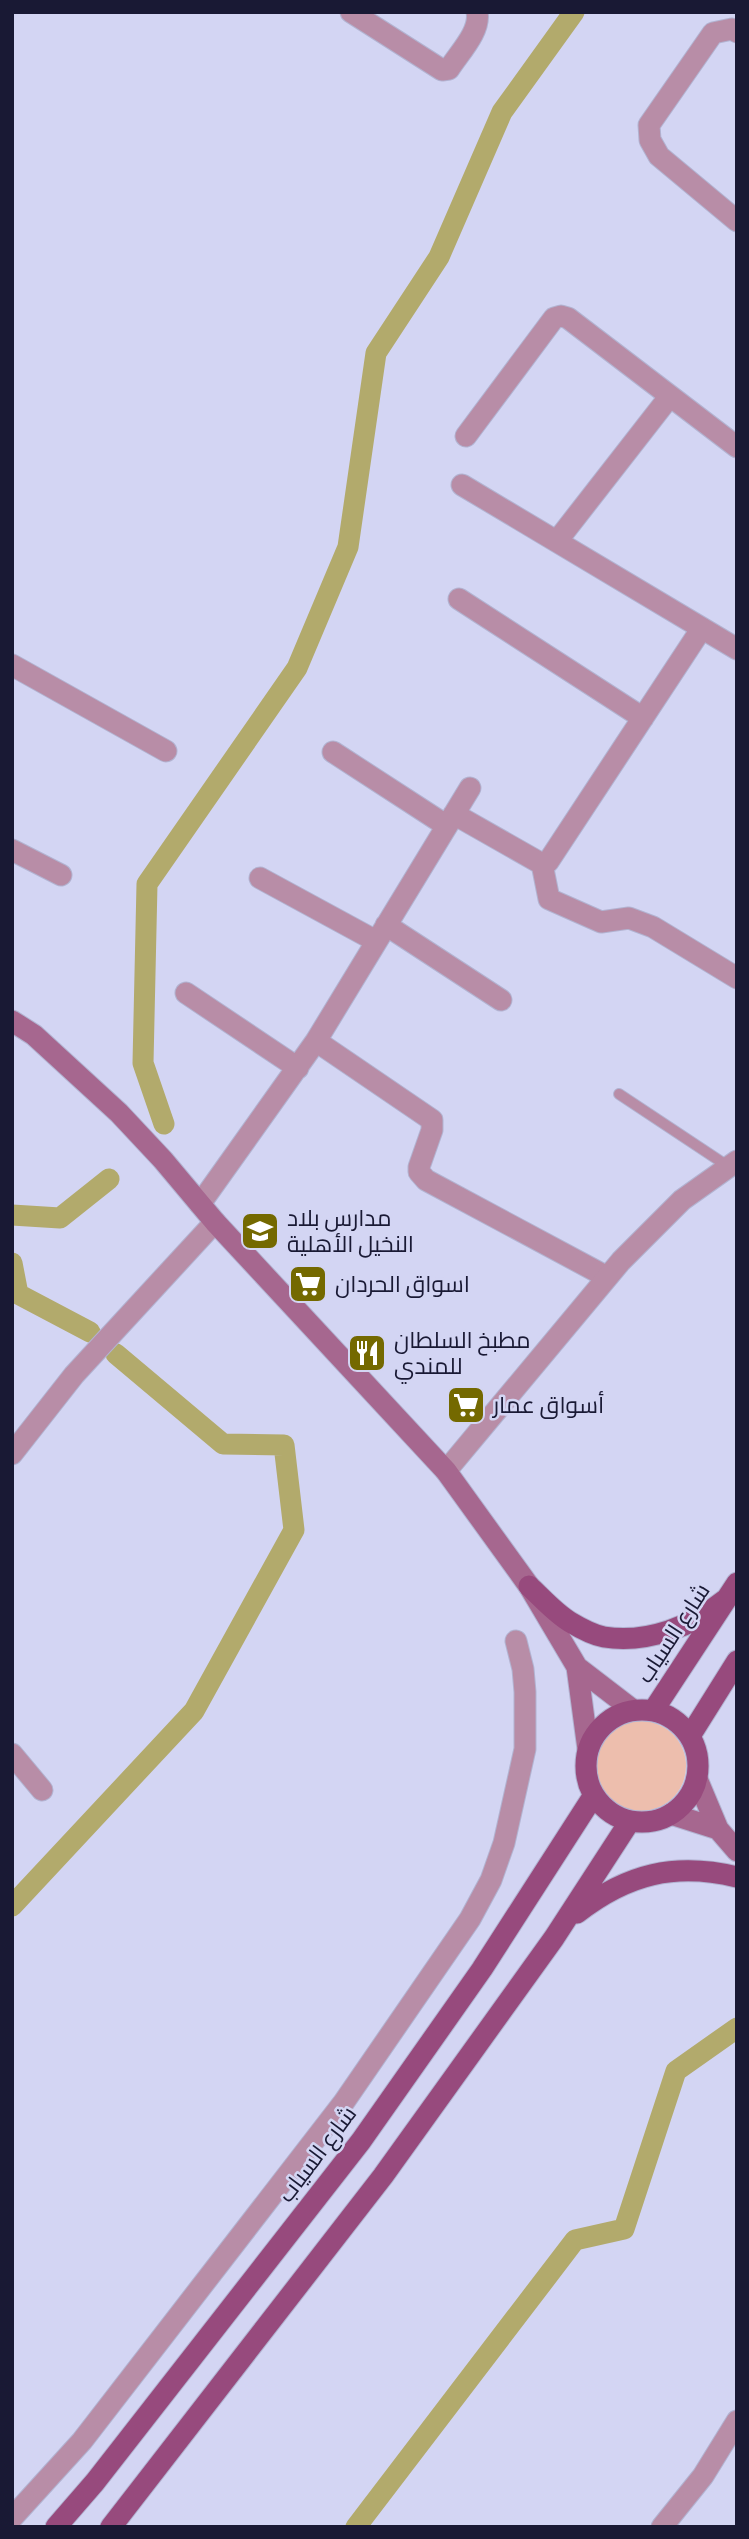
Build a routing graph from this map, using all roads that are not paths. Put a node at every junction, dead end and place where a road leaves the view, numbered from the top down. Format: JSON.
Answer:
{"nodes":[{"id":1,"x":351,"y":12,"type":"edge"},
{"id":2,"x":477,"y":12,"type":"edge"},
{"id":3,"x":737,"y":32,"type":"edge"},
{"id":4,"x":737,"y":221,"type":"edge"},
{"id":5,"x":670,"y":396,"type":"junction"},
{"id":6,"x":466,"y":436,"type":"dead end"},
{"id":7,"x":737,"y":447,"type":"edge"},
{"id":8,"x":462,"y":485,"type":"dead end"},
{"id":9,"x":557,"y":541,"type":"junction"},
{"id":10,"x":458,"y":599,"type":"dead end"},
{"id":11,"x":702,"y":628,"type":"junction"},
{"id":12,"x":737,"y":649,"type":"edge"},
{"id":13,"x":12,"y":665,"type":"edge"},
{"id":14,"x":643,"y":718,"type":"junction"},
{"id":15,"x":166,"y":751,"type":"dead end"},
{"id":16,"x":333,"y":752,"type":"dead end"},
{"id":17,"x":470,"y":788,"type":"dead end"},
{"id":18,"x":451,"y":820,"type":"junction"},
{"id":19,"x":12,"y":850,"type":"edge"},
{"id":20,"x":541,"y":864,"type":"junction"},
{"id":21,"x":61,"y":875,"type":"dead end"},
{"id":22,"x":260,"y":878,"type":"dead end"},
{"id":23,"x":381,"y":933,"type":"junction"},
{"id":24,"x":737,"y":978,"type":"edge"},
{"id":25,"x":186,"y":993,"type":"dead end"},
{"id":26,"x":501,"y":1000,"type":"dead end"},
{"id":27,"x":12,"y":1021,"type":"edge"},
{"id":28,"x":316,"y":1041,"type":"junction"},
{"id":29,"x":298,"y":1068,"type":"junction"},
{"id":30,"x":620,"y":1094,"type":"dead end"},
{"id":31,"x":733,"y":1164,"type":"edge"},
{"id":32,"x":200,"y":1204,"type":"junction"},
{"id":33,"x":215,"y":1222,"type":"junction"},
{"id":34,"x":607,"y":1277,"type":"junction"},
{"id":35,"x":12,"y":1454,"type":"edge"},
{"id":36,"x":446,"y":1471,"type":"junction"},
{"id":37,"x":530,"y":1586,"type":"junction"},
{"id":38,"x":731,"y":1592,"type":"edge"},
{"id":39,"x":516,"y":1641,"type":"dead end"},
{"id":40,"x":737,"y":1661,"type":"edge"},
{"id":41,"x":577,"y":1667,"type":"junction"},
{"id":42,"x":643,"y":1711,"type":"junction"},
{"id":43,"x":690,"y":1736,"type":"junction"},
{"id":44,"x":588,"y":1749,"type":"junction"},
{"id":45,"x":12,"y":1754,"type":"edge"},
{"id":46,"x":697,"y":1779,"type":"junction"},
{"id":47,"x":42,"y":1790,"type":"dead end"},
{"id":48,"x":594,"y":1794,"type":"junction"},
{"id":49,"x":671,"y":1814,"type":"junction"},
{"id":50,"x":630,"y":1821,"type":"junction"},
{"id":51,"x":718,"y":1829,"type":"junction"},
{"id":52,"x":737,"y":1851,"type":"edge"},
{"id":53,"x":737,"y":1877,"type":"edge"},
{"id":54,"x":554,"y":1938,"type":"junction"},
{"id":55,"x":737,"y":2421,"type":"edge"},
{"id":56,"x":12,"y":2518,"type":"edge"},
{"id":57,"x":56,"y":2527,"type":"edge"},
{"id":58,"x":111,"y":2527,"type":"edge"},
{"id":59,"x":662,"y":2527,"type":"edge"}],
"edges":[{"from":1,"to":2,"type":"street"},
{"from":3,"to":4,"type":"street"},
{"from":5,"to":6,"type":"street"},
{"from":5,"to":7,"type":"street"},
{"from":5,"to":9,"type":"street"},
{"from":8,"to":9,"type":"street"},
{"from":9,"to":11,"type":"street"},
{"from":10,"to":14,"type":"street"},
{"from":11,"to":12,"type":"street"},
{"from":11,"to":14,"type":"street"},
{"from":13,"to":15,"type":"street"},
{"from":14,"to":20,"type":"street"},
{"from":16,"to":18,"type":"street"},
{"from":17,"to":18,"type":"street"},
{"from":18,"to":20,"type":"street"},
{"from":18,"to":23,"type":"street"},
{"from":19,"to":21,"type":"street"},
{"from":20,"to":24,"type":"street"},
{"from":22,"to":23,"type":"street"},
{"from":23,"to":26,"type":"street"},
{"from":23,"to":28,"type":"street"},
{"from":25,"to":29,"type":"street"},
{"from":27,"to":32,"type":"main road"},
{"from":28,"to":29,"type":"street"},
{"from":28,"to":34,"type":"street"},
{"from":29,"to":32,"type":"street"},
{"from":30,"to":31,"type":"lane"},
{"from":31,"to":34,"type":"street"},
{"from":32,"to":33,"type":"main road"},
{"from":33,"to":35,"type":"street"},
{"from":33,"to":36,"type":"main road"},
{"from":34,"to":36,"type":"street"},
{"from":36,"to":37,"type":"main road"},
{"from":37,"to":38,"type":"main road"},
{"from":37,"to":41,"type":"main road"},
{"from":38,"to":42,"type":"main road","name":"شارع السياب"},
{"from":39,"to":56,"type":"street"},
{"from":40,"to":43,"type":"main road"},
{"from":41,"to":42,"type":"main road"},
{"from":41,"to":44,"type":"main road"},
{"from":42,"to":43,"type":"main road"},
{"from":42,"to":44,"type":"main road"},
{"from":43,"to":46,"type":"main road"},
{"from":44,"to":48,"type":"main road"},
{"from":45,"to":47,"type":"street"},
{"from":46,"to":49,"type":"main road"},
{"from":46,"to":51,"type":"main road"},
{"from":48,"to":50,"type":"main road"},
{"from":48,"to":57,"type":"main road","name":"شارع السياب"},
{"from":49,"to":50,"type":"main road"},
{"from":49,"to":51,"type":"main road"},
{"from":50,"to":54,"type":"main road"},
{"from":51,"to":52,"type":"main road"},
{"from":53,"to":54,"type":"main road"},
{"from":54,"to":58,"type":"main road"},
{"from":55,"to":59,"type":"street"}]}
